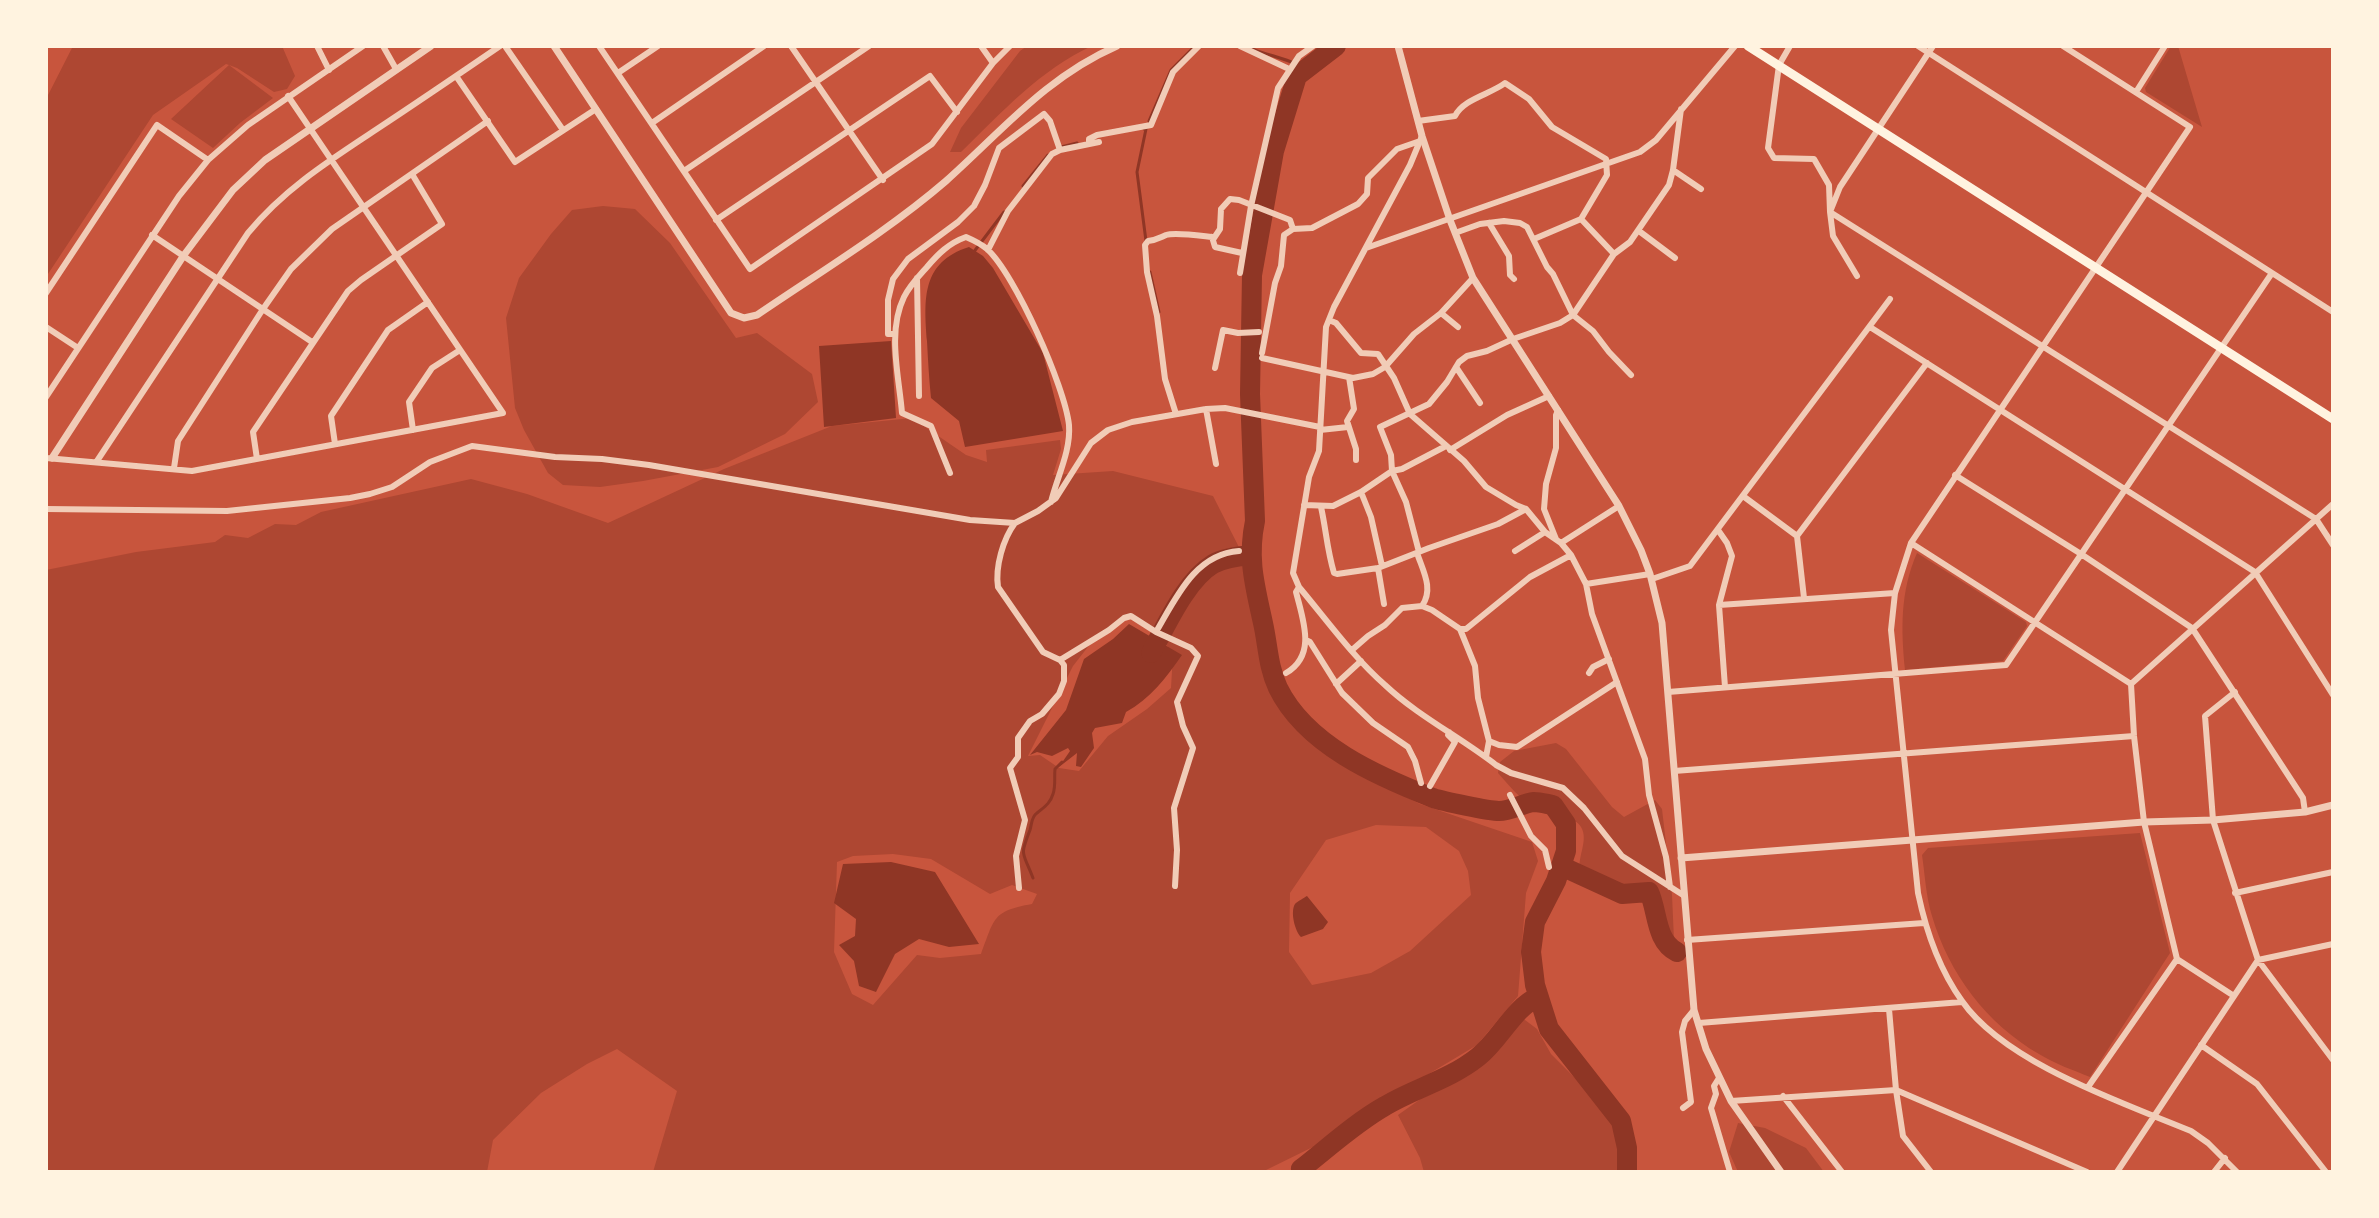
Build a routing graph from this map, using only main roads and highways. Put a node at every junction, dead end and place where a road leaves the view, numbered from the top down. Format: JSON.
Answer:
{"nodes":[{"id":1,"x":1748,"y":46,"type":"edge"},
{"id":2,"x":2333,"y":419,"type":"edge"}],
"edges":[{"from":1,"to":2,"type":"main road"}]}
